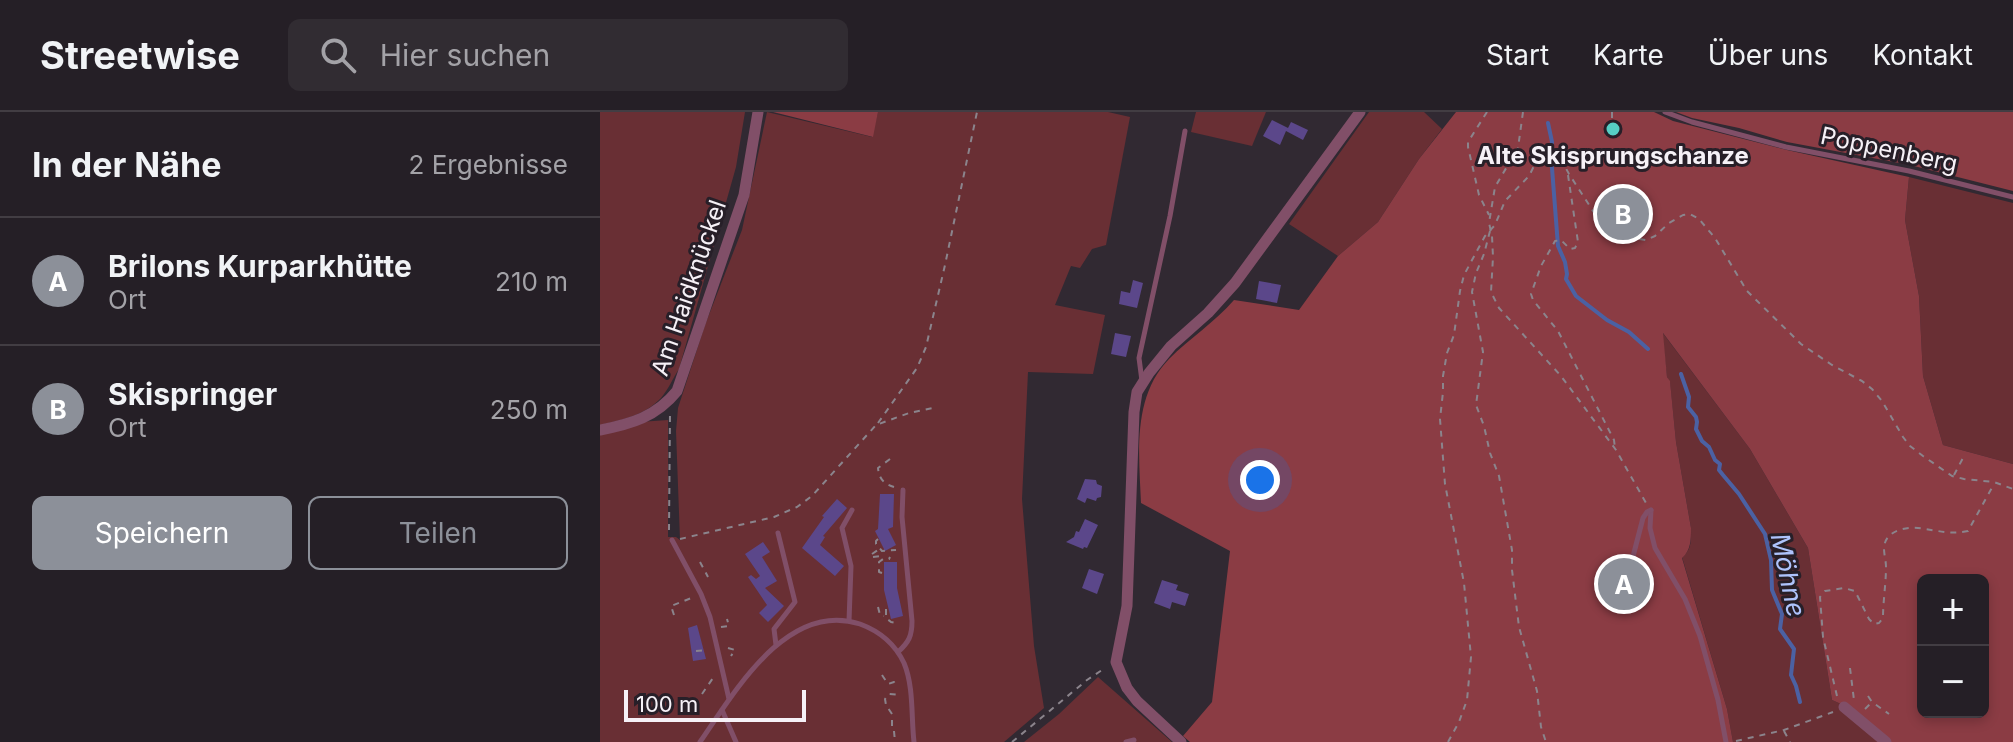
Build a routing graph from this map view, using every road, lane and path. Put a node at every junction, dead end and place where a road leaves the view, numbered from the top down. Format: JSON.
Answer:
{"nodes":[{"id":1,"x":758,"y":112,"type":"edge"},
{"id":2,"x":977,"y":112,"type":"edge"},
{"id":3,"x":1360,"y":112,"type":"edge"},
{"id":4,"x":1487,"y":112,"type":"edge"},
{"id":5,"x":1523,"y":112,"type":"edge"},
{"id":6,"x":1612,"y":112,"type":"edge"},
{"id":7,"x":1665,"y":112,"type":"edge"},
{"id":8,"x":1612,"y":124,"type":"dead end"},
{"id":9,"x":1185,"y":131,"type":"dead end"},
{"id":10,"x":1569,"y":174,"type":"junction"},
{"id":11,"x":2013,"y":197,"type":"edge"},
{"id":12,"x":1490,"y":216,"type":"junction"},
{"id":13,"x":1622,"y":229,"type":"dead end"},
{"id":14,"x":1490,"y":230,"type":"junction"},
{"id":15,"x":1614,"y":235,"type":"junction"},
{"id":16,"x":1142,"y":383,"type":"junction"},
{"id":17,"x":670,"y":400,"type":"junction"},
{"id":18,"x":937,"y":407,"type":"dead end"},
{"id":19,"x":876,"y":425,"type":"junction"},
{"id":20,"x":600,"y":430,"type":"edge"},
{"id":21,"x":1616,"y":450,"type":"junction"},
{"id":22,"x":1963,"y":458,"type":"dead end"},
{"id":23,"x":890,"y":459,"type":"dead end"},
{"id":24,"x":1954,"y":476,"type":"junction"},
{"id":25,"x":1994,"y":482,"type":"junction"},
{"id":26,"x":2013,"y":489,"type":"edge"},
{"id":27,"x":903,"y":490,"type":"joint"},
{"id":28,"x":852,"y":510,"type":"dead end"},
{"id":29,"x":1651,"y":510,"type":"junction"},
{"id":30,"x":778,"y":533,"type":"dead end"},
{"id":31,"x":878,"y":539,"type":"dead end"},
{"id":32,"x":672,"y":540,"type":"junction"},
{"id":33,"x":905,"y":546,"type":"junction"},
{"id":34,"x":879,"y":549,"type":"junction"},
{"id":35,"x":890,"y":557,"type":"dead end"},
{"id":36,"x":883,"y":559,"type":"junction"},
{"id":37,"x":700,"y":562,"type":"dead end"},
{"id":38,"x":1630,"y":568,"type":"dead end"},
{"id":39,"x":882,"y":573,"type":"dead end"},
{"id":40,"x":708,"y":577,"type":"dead end"},
{"id":41,"x":701,"y":594,"type":"junction"},
{"id":42,"x":878,"y":607,"type":"dead end"},
{"id":43,"x":886,"y":609,"type":"dead end"},
{"id":44,"x":674,"y":615,"type":"dead end"},
{"id":45,"x":885,"y":616,"type":"junction"},
{"id":46,"x":727,"y":619,"type":"dead end"},
{"id":47,"x":849,"y":621,"type":"junction"},
{"id":48,"x":896,"y":623,"type":"dead end"},
{"id":49,"x":714,"y":629,"type":"junction"},
{"id":50,"x":776,"y":645,"type":"junction"},
{"id":51,"x":718,"y":649,"type":"junction"},
{"id":52,"x":696,"y":651,"type":"dead end"},
{"id":53,"x":898,"y":652,"type":"junction"},
{"id":54,"x":731,"y":656,"type":"dead end"},
{"id":55,"x":1116,"y":662,"type":"junction"},
{"id":56,"x":721,"y":668,"type":"junction"},
{"id":57,"x":1850,"y":668,"type":"dead end"},
{"id":58,"x":882,"y":675,"type":"dead end"},
{"id":59,"x":895,"y":684,"type":"dead end"},
{"id":60,"x":702,"y":694,"type":"dead end"},
{"id":61,"x":909,"y":694,"type":"junction"},
{"id":62,"x":1868,"y":696,"type":"dead end"},
{"id":63,"x":729,"y":699,"type":"junction"},
{"id":64,"x":1872,"y":702,"type":"junction"},
{"id":65,"x":1852,"y":708,"type":"junction"},
{"id":66,"x":722,"y":710,"type":"junction"},
{"id":67,"x":1889,"y":714,"type":"dead end"},
{"id":68,"x":892,"y":726,"type":"dead end"},
{"id":69,"x":1784,"y":730,"type":"junction"},
{"id":70,"x":894,"y":731,"type":"dead end"},
{"id":71,"x":1134,"y":740,"type":"edge"},
{"id":72,"x":700,"y":742,"type":"edge"},
{"id":73,"x":736,"y":742,"type":"edge"},
{"id":74,"x":895,"y":742,"type":"edge"},
{"id":75,"x":914,"y":742,"type":"edge"},
{"id":76,"x":1012,"y":742,"type":"edge"},
{"id":77,"x":1126,"y":742,"type":"edge"},
{"id":78,"x":1181,"y":742,"type":"edge"},
{"id":79,"x":1448,"y":742,"type":"edge"},
{"id":80,"x":1546,"y":742,"type":"edge"},
{"id":81,"x":1728,"y":742,"type":"edge"},
{"id":82,"x":1790,"y":742,"type":"edge"},
{"id":83,"x":1886,"y":742,"type":"edge"}],
"edges":[{"from":1,"to":17,"type":"street","name":"Am Haidknückel"},
{"from":2,"to":19,"type":"path"},
{"from":3,"to":16,"type":"street"},
{"from":4,"to":12,"type":"path"},
{"from":5,"to":12,"type":"path"},
{"from":6,"to":8,"type":"path"},
{"from":7,"to":11,"type":"lane","name":"Poppenberg"},
{"from":9,"to":16,"type":"lane"},
{"from":10,"to":14,"type":"path"},
{"from":10,"to":15,"type":"path"},
{"from":10,"to":21,"type":"path"},
{"from":12,"to":14,"type":"path"},
{"from":13,"to":15,"type":"path"},
{"from":14,"to":21,"type":"path"},
{"from":14,"to":79,"type":"path"},
{"from":14,"to":80,"type":"path"},
{"from":15,"to":24,"type":"path"},
{"from":16,"to":55,"type":"street"},
{"from":17,"to":20,"type":"street","name":"Am Haidknückel"},
{"from":17,"to":32,"type":"path"},
{"from":18,"to":19,"type":"path"},
{"from":19,"to":32,"type":"path"},
{"from":21,"to":29,"type":"path"},
{"from":22,"to":24,"type":"path"},
{"from":23,"to":27,"type":"path"},
{"from":24,"to":25,"type":"path"},
{"from":25,"to":26,"type":"path"},
{"from":25,"to":65,"type":"path"},
{"from":27,"to":33,"type":"lane"},
{"from":28,"to":47,"type":"lane"},
{"from":29,"to":38,"type":"lane"},
{"from":29,"to":81,"type":"lane"},
{"from":30,"to":50,"type":"lane"},
{"from":31,"to":34,"type":"path"},
{"from":32,"to":41,"type":"lane"},
{"from":33,"to":34,"type":"path"},
{"from":33,"to":53,"type":"lane"},
{"from":34,"to":36,"type":"path"},
{"from":35,"to":36,"type":"path"},
{"from":36,"to":39,"type":"path"},
{"from":37,"to":40,"type":"path"},
{"from":41,"to":44,"type":"path"},
{"from":41,"to":49,"type":"lane"},
{"from":42,"to":45,"type":"path"},
{"from":43,"to":45,"type":"path"},
{"from":45,"to":48,"type":"path"},
{"from":46,"to":49,"type":"path"},
{"from":47,"to":50,"type":"lane"},
{"from":47,"to":53,"type":"lane"},
{"from":49,"to":51,"type":"lane"},
{"from":50,"to":63,"type":"lane"},
{"from":51,"to":52,"type":"path"},
{"from":51,"to":54,"type":"path"},
{"from":51,"to":56,"type":"lane"},
{"from":53,"to":61,"type":"lane"},
{"from":55,"to":76,"type":"path"},
{"from":55,"to":78,"type":"street"},
{"from":56,"to":60,"type":"path"},
{"from":56,"to":63,"type":"lane"},
{"from":57,"to":65,"type":"path"},
{"from":58,"to":59,"type":"path"},
{"from":61,"to":68,"type":"path"},
{"from":61,"to":75,"type":"lane"},
{"from":62,"to":64,"type":"path"},
{"from":63,"to":66,"type":"lane"},
{"from":64,"to":65,"type":"path"},
{"from":64,"to":67,"type":"path"},
{"from":65,"to":69,"type":"path"},
{"from":65,"to":83,"type":"street"},
{"from":66,"to":72,"type":"lane"},
{"from":66,"to":73,"type":"lane"},
{"from":69,"to":81,"type":"path"},
{"from":69,"to":82,"type":"path"},
{"from":70,"to":74,"type":"path"},
{"from":71,"to":77,"type":"lane"}]}
